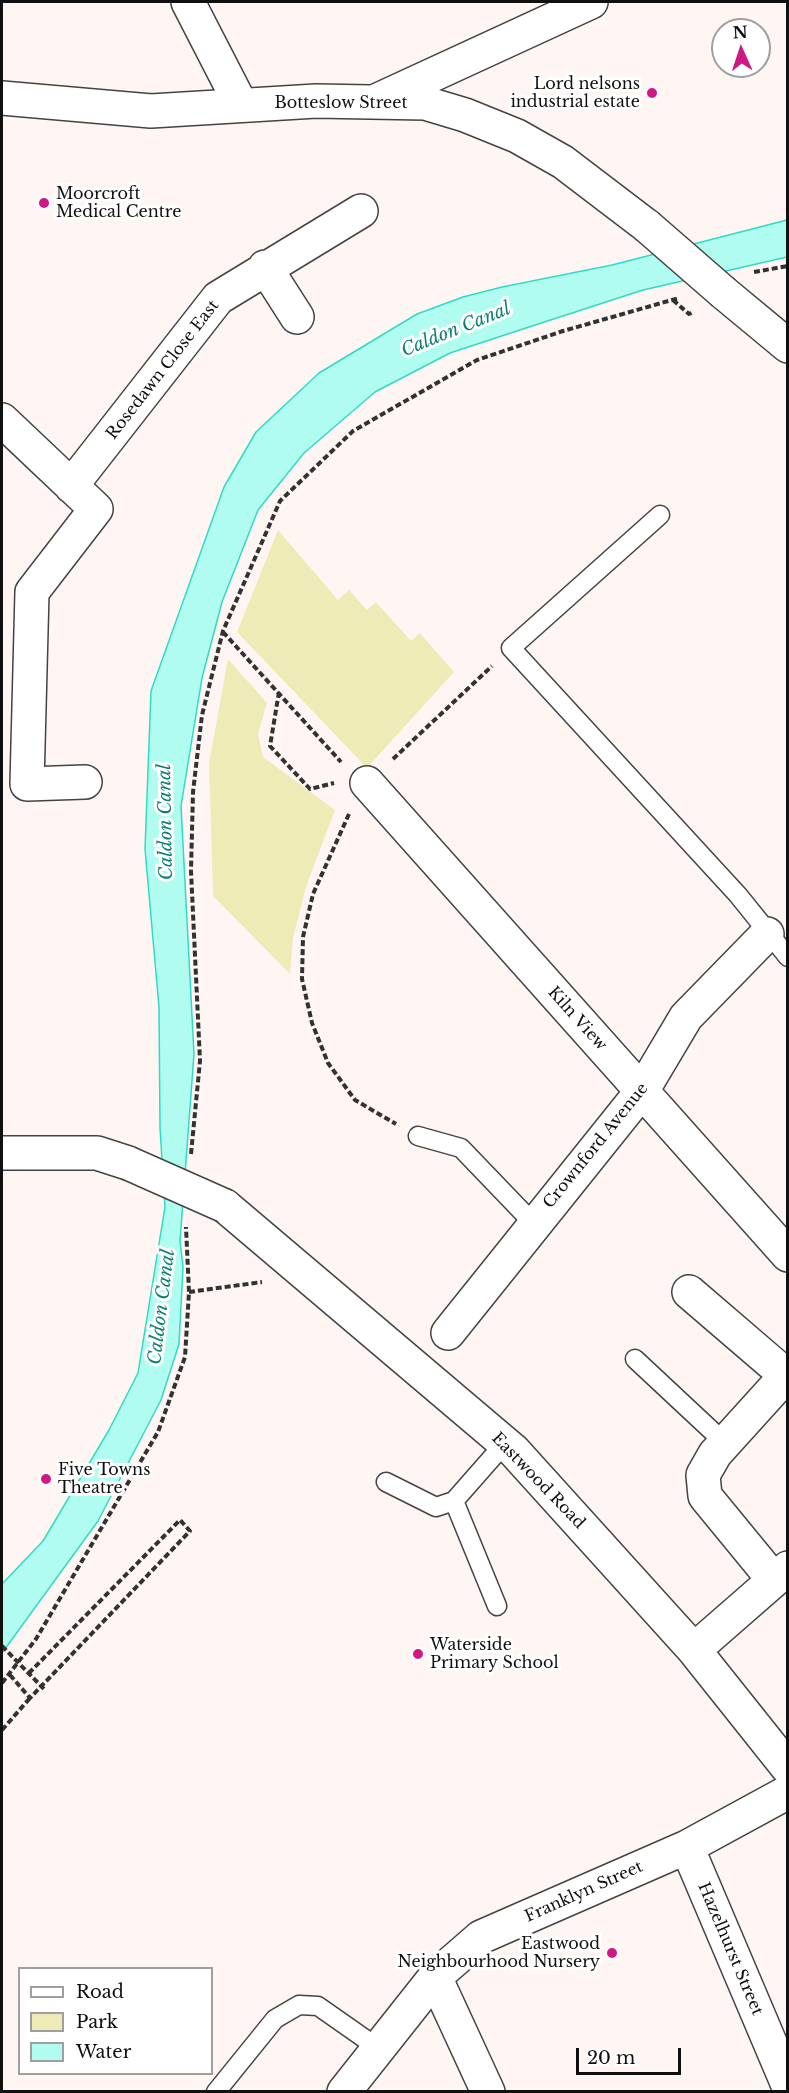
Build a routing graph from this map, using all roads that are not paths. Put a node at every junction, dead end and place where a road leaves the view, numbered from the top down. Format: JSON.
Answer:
{"nodes":[{"id":1,"x":188,"y":2,"type":"edge"},
{"id":2,"x":591,"y":2,"type":"edge"},
{"id":3,"x":540,"y":12,"type":"edge"},
{"id":4,"x":2,"y":98,"type":"edge"},
{"id":5,"x":378,"y":100,"type":"junction"},
{"id":6,"x":241,"y":105,"type":"junction"},
{"id":7,"x":361,"y":211,"type":"dead end"},
{"id":8,"x":265,"y":267,"type":"junction"},
{"id":9,"x":297,"y":317,"type":"dead end"},
{"id":10,"x":788,"y":345,"type":"edge"},
{"id":11,"x":2,"y":420,"type":"edge"},
{"id":12,"x":71,"y":486,"type":"junction"},
{"id":13,"x":660,"y":515,"type":"dead end"},
{"id":14,"x":361,"y":780,"type":"road end"},
{"id":15,"x":84,"y":782,"type":"dead end"},
{"id":16,"x":777,"y":946,"type":"edge"},
{"id":17,"x":642,"y":1092,"type":"junction"},
{"id":18,"x":418,"y":1136,"type":"road end"},
{"id":19,"x":2,"y":1153,"type":"edge"},
{"id":20,"x":534,"y":1224,"type":"junction"},
{"id":21,"x":788,"y":1255,"type":"edge"},
{"id":22,"x":689,"y":1292,"type":"dead end"},
{"id":23,"x":448,"y":1333,"type":"dead end"},
{"id":24,"x":635,"y":1359,"type":"dead end"},
{"id":25,"x":505,"y":1443,"type":"junction"},
{"id":26,"x":726,"y":1444,"type":"junction"},
{"id":27,"x":386,"y":1482,"type":"dead end"},
{"id":28,"x":454,"y":1501,"type":"junction"},
{"id":29,"x":781,"y":1574,"type":"edge"},
{"id":30,"x":497,"y":1606,"type":"dead end"},
{"id":31,"x":694,"y":1650,"type":"junction"},
{"id":32,"x":788,"y":1768,"type":"edge"},
{"id":33,"x":788,"y":1792,"type":"edge"},
{"id":34,"x":687,"y":1847,"type":"junction"},
{"id":35,"x":435,"y":1977,"type":"junction"},
{"id":36,"x":378,"y":2048,"type":"junction"},
{"id":37,"x":788,"y":2085,"type":"edge"},
{"id":38,"x":216,"y":2091,"type":"edge"},
{"id":39,"x":344,"y":2091,"type":"edge"},
{"id":40,"x":488,"y":2091,"type":"edge"}],
"edges":[{"from":1,"to":6,"type":"street"},
{"from":2,"to":3,"type":"street"},
{"from":3,"to":5,"type":"street"},
{"from":4,"to":6,"type":"street","name":"Botteslow Street"},
{"from":5,"to":6,"type":"street","name":"Botteslow Street"},
{"from":5,"to":10,"type":"street","name":"Botteslow Street","bridge":true},
{"from":7,"to":8,"type":"street","name":"Rosedawn Close East"},
{"from":8,"to":9,"type":"street"},
{"from":8,"to":12,"type":"street","name":"Rosedawn Close East"},
{"from":11,"to":12,"type":"street"},
{"from":12,"to":15,"type":"street"},
{"from":13,"to":16,"type":"lane"},
{"from":14,"to":17,"type":"street","name":"Kiln View"},
{"from":16,"to":17,"type":"street","name":"Crownford Avenue"},
{"from":17,"to":20,"type":"street","name":"Crownford Avenue"},
{"from":17,"to":21,"type":"street","name":"Kiln View"},
{"from":18,"to":20,"type":"lane"},
{"from":19,"to":25,"type":"street","name":"Eastwood Road","bridge":true},
{"from":20,"to":23,"type":"street","name":"Crownford Avenue"},
{"from":22,"to":26,"type":"street"},
{"from":24,"to":26,"type":"lane"},
{"from":25,"to":28,"type":"lane"},
{"from":25,"to":31,"type":"street","name":"Eastwood Road"},
{"from":26,"to":29,"type":"street"},
{"from":27,"to":28,"type":"lane"},
{"from":28,"to":30,"type":"lane"},
{"from":29,"to":31,"type":"street"},
{"from":31,"to":32,"type":"street","name":"Eastwood Road"},
{"from":33,"to":34,"type":"street","name":"Franklyn Street"},
{"from":34,"to":35,"type":"street","name":"Franklyn Street"},
{"from":34,"to":37,"type":"street","name":"Hazelhurst Street"},
{"from":35,"to":36,"type":"street","name":"Franklyn Street"},
{"from":35,"to":40,"type":"street"},
{"from":36,"to":38,"type":"lane"},
{"from":36,"to":39,"type":"street","name":"Franklyn Street"}]}
